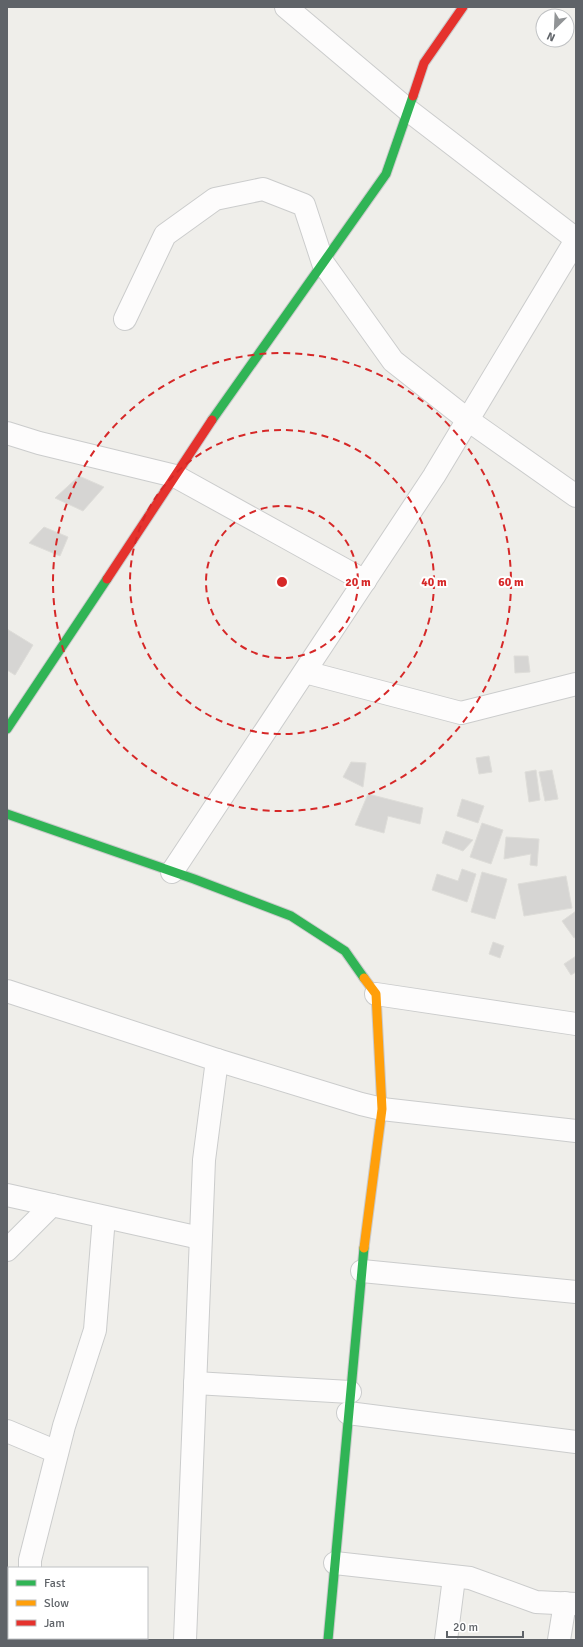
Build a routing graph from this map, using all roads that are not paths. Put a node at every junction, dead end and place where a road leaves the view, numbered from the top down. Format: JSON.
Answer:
{"nodes":[{"id":1,"x":286,"y":7,"type":"edge"},
{"id":2,"x":463,"y":7,"type":"edge"},
{"id":3,"x":408,"y":110,"type":"junction"},
{"id":4,"x":576,"y":239,"type":"edge"},
{"id":5,"x":323,"y":264,"type":"junction"},
{"id":6,"x":125,"y":319,"type":"dead end"},
{"id":7,"x":468,"y":420,"type":"junction"},
{"id":8,"x":10,"y":439,"type":"edge"},
{"id":9,"x":175,"y":476,"type":"junction"},
{"id":10,"x":576,"y":496,"type":"edge"},
{"id":11,"x":365,"y":581,"type":"junction"},
{"id":12,"x":305,"y":672,"type":"junction"},
{"id":13,"x":576,"y":684,"type":"edge"},
{"id":14,"x":7,"y":729,"type":"edge"},
{"id":15,"x":7,"y":814,"type":"edge"},
{"id":16,"x":172,"y":872,"type":"junction"},
{"id":17,"x":7,"y":991,"type":"edge"},
{"id":18,"x":376,"y":994,"type":"junction"},
{"id":19,"x":576,"y":1024,"type":"edge"},
{"id":20,"x":217,"y":1060,"type":"junction"},
{"id":21,"x":382,"y":1109,"type":"junction"},
{"id":22,"x":576,"y":1131,"type":"edge"},
{"id":23,"x":7,"y":1195,"type":"edge"},
{"id":24,"x":52,"y":1205,"type":"junction"},
{"id":25,"x":104,"y":1217,"type":"junction"},
{"id":26,"x":200,"y":1238,"type":"junction"},
{"id":27,"x":7,"y":1250,"type":"edge"},
{"id":28,"x":362,"y":1271,"type":"junction"},
{"id":29,"x":576,"y":1292,"type":"edge"},
{"id":30,"x":195,"y":1383,"type":"junction"},
{"id":31,"x":349,"y":1403,"type":"junction"},
{"id":32,"x":7,"y":1431,"type":"edge"},
{"id":33,"x":576,"y":1442,"type":"edge"},
{"id":34,"x":57,"y":1452,"type":"junction"},
{"id":35,"x":335,"y":1563,"type":"junction"},
{"id":36,"x":30,"y":1567,"type":"edge"},
{"id":37,"x":454,"y":1578,"type":"junction"},
{"id":38,"x":570,"y":1604,"type":"edge"},
{"id":39,"x":185,"y":1640,"type":"edge"},
{"id":40,"x":328,"y":1640,"type":"edge"},
{"id":41,"x":446,"y":1640,"type":"edge"},
{"id":42,"x":560,"y":1640,"type":"edge"}],
"edges":[{"from":1,"to":3,"type":"street"},
{"from":2,"to":3,"type":"street"},
{"from":3,"to":4,"type":"street"},
{"from":3,"to":5,"type":"street"},
{"from":4,"to":7,"type":"street"},
{"from":5,"to":6,"type":"street"},
{"from":5,"to":7,"type":"street"},
{"from":5,"to":9,"type":"street"},
{"from":7,"to":10,"type":"street"},
{"from":7,"to":11,"type":"street"},
{"from":8,"to":9,"type":"street"},
{"from":9,"to":11,"type":"street"},
{"from":9,"to":14,"type":"street"},
{"from":11,"to":12,"type":"street"},
{"from":12,"to":13,"type":"street"},
{"from":12,"to":16,"type":"street"},
{"from":15,"to":16,"type":"street"},
{"from":16,"to":18,"type":"street"},
{"from":17,"to":20,"type":"street"},
{"from":18,"to":19,"type":"street"},
{"from":18,"to":21,"type":"street"},
{"from":20,"to":21,"type":"street"},
{"from":20,"to":26,"type":"street"},
{"from":21,"to":22,"type":"street"},
{"from":21,"to":28,"type":"street"},
{"from":23,"to":24,"type":"street"},
{"from":24,"to":25,"type":"street"},
{"from":24,"to":27,"type":"street"},
{"from":25,"to":26,"type":"street"},
{"from":25,"to":34,"type":"street"},
{"from":26,"to":30,"type":"street"},
{"from":28,"to":29,"type":"street"},
{"from":28,"to":31,"type":"street"},
{"from":30,"to":31,"type":"street"},
{"from":30,"to":39,"type":"street"},
{"from":31,"to":33,"type":"street"},
{"from":31,"to":35,"type":"street"},
{"from":32,"to":34,"type":"street"},
{"from":34,"to":36,"type":"street"},
{"from":35,"to":37,"type":"street"},
{"from":35,"to":40,"type":"street"},
{"from":37,"to":38,"type":"street"},
{"from":37,"to":41,"type":"street"},
{"from":38,"to":42,"type":"street"}]}
